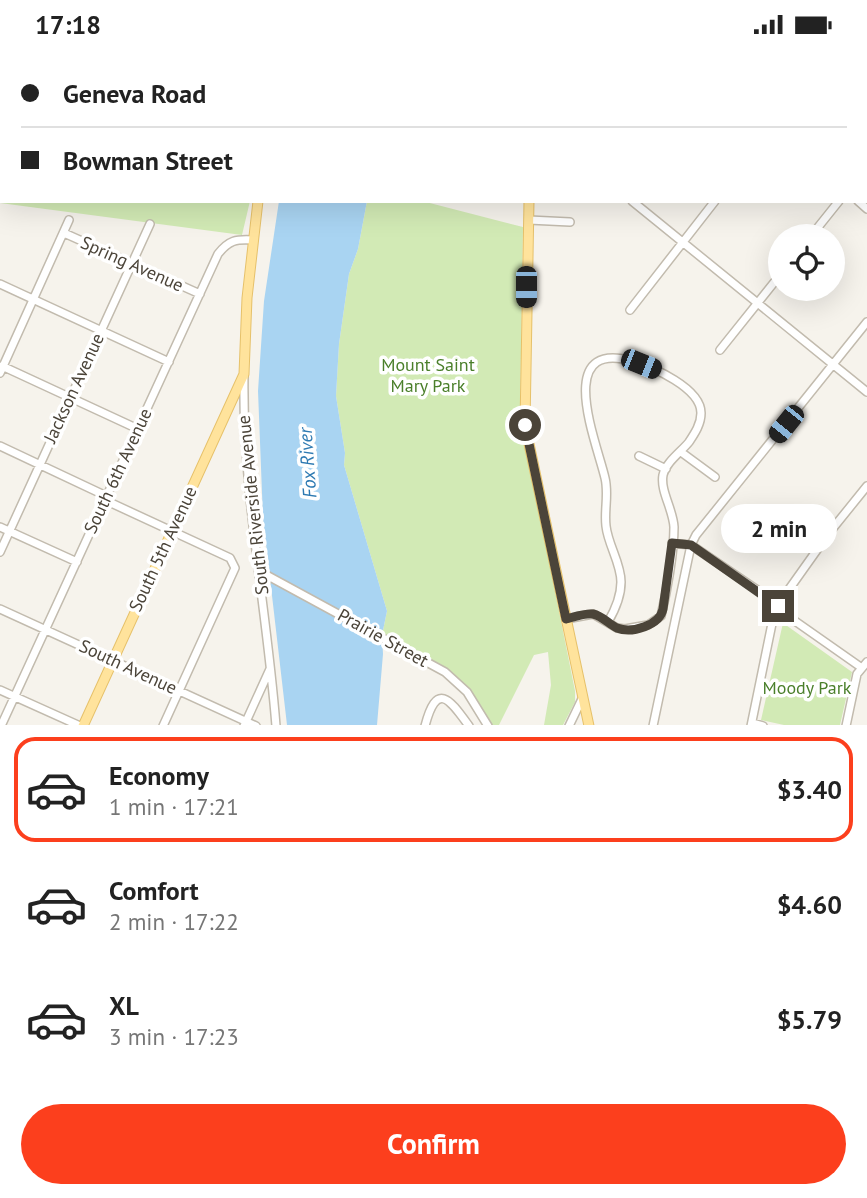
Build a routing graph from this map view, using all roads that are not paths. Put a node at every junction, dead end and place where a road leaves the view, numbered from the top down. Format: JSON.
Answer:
{"nodes":[{"id":1,"x":258,"y":203,"type":"edge"},
{"id":2,"x":529,"y":203,"type":"edge"},
{"id":3,"x":634,"y":203,"type":"edge"},
{"id":4,"x":713,"y":203,"type":"edge"},
{"id":5,"x":837,"y":203,"type":"edge"},
{"id":6,"x":528,"y":219,"type":"junction"},
{"id":7,"x":69,"y":220,"type":"dead end"},
{"id":8,"x":570,"y":222,"type":"dead end"},
{"id":9,"x":150,"y":224,"type":"dead end"},
{"id":10,"x":821,"y":224,"type":"edge"},
{"id":11,"x":64,"y":233,"type":"junction"},
{"id":12,"x":253,"y":240,"type":"junction"},
{"id":13,"x":683,"y":242,"type":"junction"},
{"id":14,"x":131,"y":264,"type":"junction"},
{"id":15,"x":0,"y":284,"type":"edge"},
{"id":16,"x":768,"y":290,"type":"edge"},
{"id":17,"x":200,"y":295,"type":"junction"},
{"id":18,"x":33,"y":299,"type":"junction"},
{"id":19,"x":758,"y":303,"type":"junction"},
{"id":20,"x":630,"y":310,"type":"dead end"},
{"id":21,"x":867,"y":322,"type":"edge"},
{"id":22,"x":101,"y":330,"type":"junction"},
{"id":23,"x":720,"y":350,"type":"dead end"},
{"id":24,"x":169,"y":362,"type":"junction"},
{"id":25,"x":833,"y":365,"type":"junction"},
{"id":26,"x":1,"y":368,"type":"edge"},
{"id":27,"x":244,"y":374,"type":"junction"},
{"id":28,"x":867,"y":392,"type":"edge"},
{"id":29,"x":70,"y":397,"type":"junction"},
{"id":30,"x":138,"y":429,"type":"junction"},
{"id":31,"x":0,"y":446,"type":"edge"},
{"id":32,"x":681,"y":451,"type":"junction"},
{"id":33,"x":639,"y":456,"type":"dead end"},
{"id":34,"x":39,"y":464,"type":"junction"},
{"id":35,"x":666,"y":469,"type":"junction"},
{"id":36,"x":715,"y":477,"type":"dead end"},
{"id":37,"x":867,"y":487,"type":"edge"},
{"id":38,"x":106,"y":498,"type":"junction"},
{"id":39,"x":0,"y":527,"type":"edge"},
{"id":40,"x":9,"y":531,"type":"junction"},
{"id":41,"x":172,"y":531,"type":"junction"},
{"id":42,"x":672,"y":543,"type":"junction"},
{"id":43,"x":691,"y":545,"type":"junction"},
{"id":44,"x":0,"y":552,"type":"edge"},
{"id":45,"x":77,"y":562,"type":"junction"},
{"id":46,"x":259,"y":571,"type":"junction"},
{"id":47,"x":778,"y":606,"type":"junction"},
{"id":48,"x":0,"y":609,"type":"edge"},
{"id":49,"x":566,"y":619,"type":"junction"},
{"id":50,"x":608,"y":622,"type":"junction"},
{"id":51,"x":46,"y":629,"type":"junction"},
{"id":52,"x":113,"y":660,"type":"junction"},
{"id":53,"x":864,"y":665,"type":"edge"},
{"id":54,"x":272,"y":667,"type":"junction"},
{"id":55,"x":0,"y":689,"type":"edge"},
{"id":56,"x":179,"y":690,"type":"junction"},
{"id":57,"x":15,"y":696,"type":"junction"},
{"id":58,"x":582,"y":699,"type":"junction"},
{"id":59,"x":245,"y":723,"type":"edge"},
{"id":60,"x":751,"y":724,"type":"edge"},
{"id":61,"x":1,"y":725,"type":"edge"},
{"id":62,"x":79,"y":725,"type":"edge"},
{"id":63,"x":81,"y":725,"type":"edge"},
{"id":64,"x":163,"y":725,"type":"edge"},
{"id":65,"x":276,"y":725,"type":"edge"},
{"id":66,"x":425,"y":725,"type":"edge"},
{"id":67,"x":468,"y":725,"type":"edge"},
{"id":68,"x":487,"y":725,"type":"edge"},
{"id":69,"x":569,"y":725,"type":"edge"},
{"id":70,"x":589,"y":725,"type":"edge"},
{"id":71,"x":653,"y":725,"type":"edge"},
{"id":72,"x":846,"y":725,"type":"edge"}],
"edges":[{"from":1,"to":12,"type":"main road","name":"South Riverside Avenue"},
{"from":2,"to":6,"type":"main road"},
{"from":3,"to":13,"type":"street"},
{"from":4,"to":13,"type":"street"},
{"from":5,"to":10,"type":"street"},
{"from":6,"to":8,"type":"street"},
{"from":6,"to":49,"type":"main road"},
{"from":7,"to":11,"type":"street"},
{"from":9,"to":14,"type":"street","name":"Jackson Avenue"},
{"from":11,"to":14,"type":"street","name":"Spring Avenue"},
{"from":11,"to":18,"type":"street"},
{"from":12,"to":17,"type":"street","name":"South 6th Avenue"},
{"from":12,"to":27,"type":"main road","name":"South Riverside Avenue"},
{"from":13,"to":19,"type":"street"},
{"from":13,"to":20,"type":"street"},
{"from":14,"to":17,"type":"street","name":"Spring Avenue"},
{"from":14,"to":22,"type":"street","name":"Jackson Avenue"},
{"from":15,"to":18,"type":"street"},
{"from":16,"to":19,"type":"street"},
{"from":17,"to":24,"type":"street","name":"South 6th Avenue"},
{"from":18,"to":22,"type":"street"},
{"from":18,"to":26,"type":"street"},
{"from":19,"to":23,"type":"street"},
{"from":19,"to":25,"type":"street"},
{"from":21,"to":25,"type":"street"},
{"from":22,"to":24,"type":"street"},
{"from":22,"to":29,"type":"street","name":"Jackson Avenue"},
{"from":24,"to":30,"type":"street","name":"South 6th Avenue"},
{"from":25,"to":28,"type":"street"},
{"from":25,"to":43,"type":"street"},
{"from":26,"to":29,"type":"street"},
{"from":27,"to":41,"type":"main road","name":"South 5th Avenue"},
{"from":27,"to":46,"type":"street","name":"South Riverside Avenue"},
{"from":29,"to":30,"type":"street"},
{"from":29,"to":34,"type":"street","name":"Jackson Avenue"},
{"from":30,"to":38,"type":"street","name":"South 6th Avenue"},
{"from":31,"to":34,"type":"street"},
{"from":32,"to":35,"type":"street"},
{"from":32,"to":36,"type":"street"},
{"from":32,"to":50,"type":"street"},
{"from":33,"to":35,"type":"street"},
{"from":34,"to":38,"type":"street"},
{"from":34,"to":40,"type":"street","name":"Jackson Avenue"},
{"from":35,"to":42,"type":"street"},
{"from":37,"to":47,"type":"street"},
{"from":38,"to":41,"type":"street"},
{"from":38,"to":45,"type":"street","name":"South 6th Avenue"},
{"from":39,"to":40,"type":"street"},
{"from":40,"to":44,"type":"street","name":"Jackson Avenue"},
{"from":40,"to":45,"type":"street"},
{"from":41,"to":52,"type":"main road","name":"South 5th Avenue"},
{"from":41,"to":56,"type":"street"},
{"from":42,"to":43,"type":"street"},
{"from":42,"to":50,"type":"street"},
{"from":43,"to":47,"type":"street"},
{"from":43,"to":71,"type":"street"},
{"from":45,"to":51,"type":"street","name":"South 6th Avenue"},
{"from":46,"to":54,"type":"street","name":"South Riverside Avenue"},
{"from":46,"to":68,"type":"street","name":"Prairie Street"},
{"from":47,"to":53,"type":"street"},
{"from":47,"to":60,"type":"street"},
{"from":48,"to":51,"type":"street","name":"South Avenue"},
{"from":49,"to":50,"type":"street"},
{"from":49,"to":58,"type":"main road"},
{"from":51,"to":52,"type":"street","name":"South Avenue"},
{"from":51,"to":57,"type":"street","name":"South 6th Avenue"},
{"from":52,"to":56,"type":"street","name":"South Avenue"},
{"from":52,"to":63,"type":"main road","name":"South 5th Avenue"},
{"from":53,"to":72,"type":"street"},
{"from":54,"to":59,"type":"street"},
{"from":54,"to":65,"type":"street","name":"South Riverside Avenue"},
{"from":55,"to":57,"type":"street"},
{"from":56,"to":59,"type":"street","name":"South Avenue"},
{"from":56,"to":64,"type":"street"},
{"from":57,"to":61,"type":"street","name":"South 6th Avenue"},
{"from":57,"to":62,"type":"street"},
{"from":58,"to":69,"type":"street"},
{"from":58,"to":70,"type":"main road"},
{"from":66,"to":67,"type":"street"}]}
